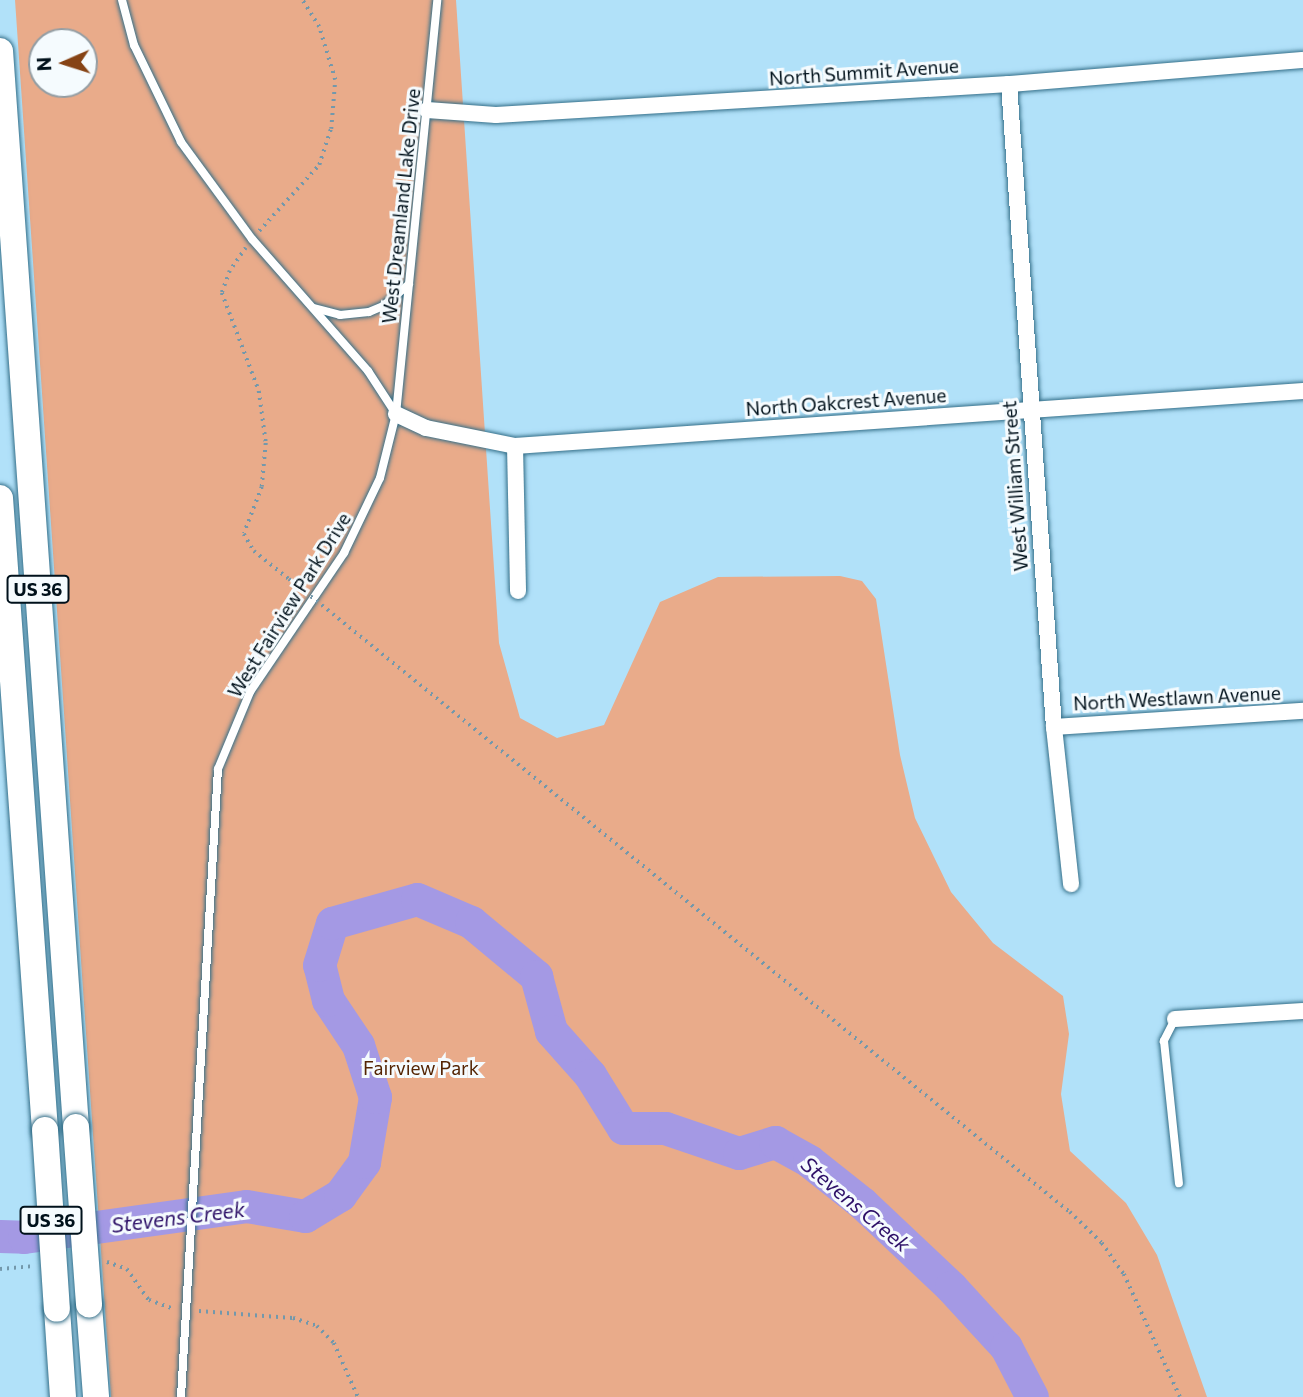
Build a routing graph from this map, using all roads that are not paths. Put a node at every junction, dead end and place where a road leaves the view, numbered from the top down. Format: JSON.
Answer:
{"nodes":[{"id":1,"x":122,"y":0,"type":"edge"},
{"id":2,"x":437,"y":0,"type":"edge"},
{"id":3,"x":0,"y":51,"type":"edge"},
{"id":4,"x":1303,"y":60,"type":"edge"},
{"id":5,"x":1009,"y":84,"type":"junction"},
{"id":6,"x":426,"y":110,"type":"junction"},
{"id":7,"x":409,"y":284,"type":"junction"},
{"id":8,"x":311,"y":306,"type":"junction"},
{"id":9,"x":1303,"y":391,"type":"edge"},
{"id":10,"x":1030,"y":411,"type":"junction"},
{"id":11,"x":396,"y":414,"type":"junction"},
{"id":12,"x":515,"y":446,"type":"junction"},
{"id":13,"x":0,"y":498,"type":"edge"},
{"id":14,"x":518,"y":591,"type":"dead end"},
{"id":15,"x":1303,"y":712,"type":"edge"},
{"id":16,"x":1054,"y":727,"type":"junction"},
{"id":17,"x":1070,"y":884,"type":"dead end"},
{"id":18,"x":1303,"y":1011,"type":"edge"},
{"id":19,"x":1175,"y":1019,"type":"joint"},
{"id":20,"x":1179,"y":1183,"type":"dead end"},
{"id":21,"x":63,"y":1397,"type":"edge"},
{"id":22,"x":96,"y":1397,"type":"edge"},
{"id":23,"x":180,"y":1397,"type":"edge"}],
"edges":[{"from":1,"to":8,"type":"lane"},
{"from":2,"to":6,"type":"lane","name":"West Dreamland Lake Drive"},
{"from":3,"to":22,"type":"main road","number":"US 36","bridge":true},
{"from":4,"to":5,"type":"street","name":"North Summit Avenue"},
{"from":5,"to":6,"type":"street","name":"North Summit Avenue"},
{"from":5,"to":10,"type":"street","name":"West William Street"},
{"from":6,"to":7,"type":"lane","name":"West Dreamland Lake Drive"},
{"from":7,"to":8,"type":"lane"},
{"from":7,"to":11,"type":"lane","name":"West Dreamland Lake Drive"},
{"from":8,"to":11,"type":"lane"},
{"from":9,"to":10,"type":"street","name":"North Oakcrest Avenue"},
{"from":10,"to":12,"type":"street","name":"North Oakcrest Avenue"},
{"from":10,"to":16,"type":"street","name":"West William Street"},
{"from":11,"to":12,"type":"street","name":"North Oakcrest Avenue"},
{"from":11,"to":23,"type":"lane","name":"West Fairview Park Drive"},
{"from":12,"to":14,"type":"street"},
{"from":13,"to":21,"type":"main road","number":"US 36","bridge":true},
{"from":15,"to":16,"type":"street","name":"North Westlawn Avenue"},
{"from":16,"to":17,"type":"street","name":"West William Street"},
{"from":18,"to":19,"type":"street"},
{"from":19,"to":20,"type":"lane"}]}
